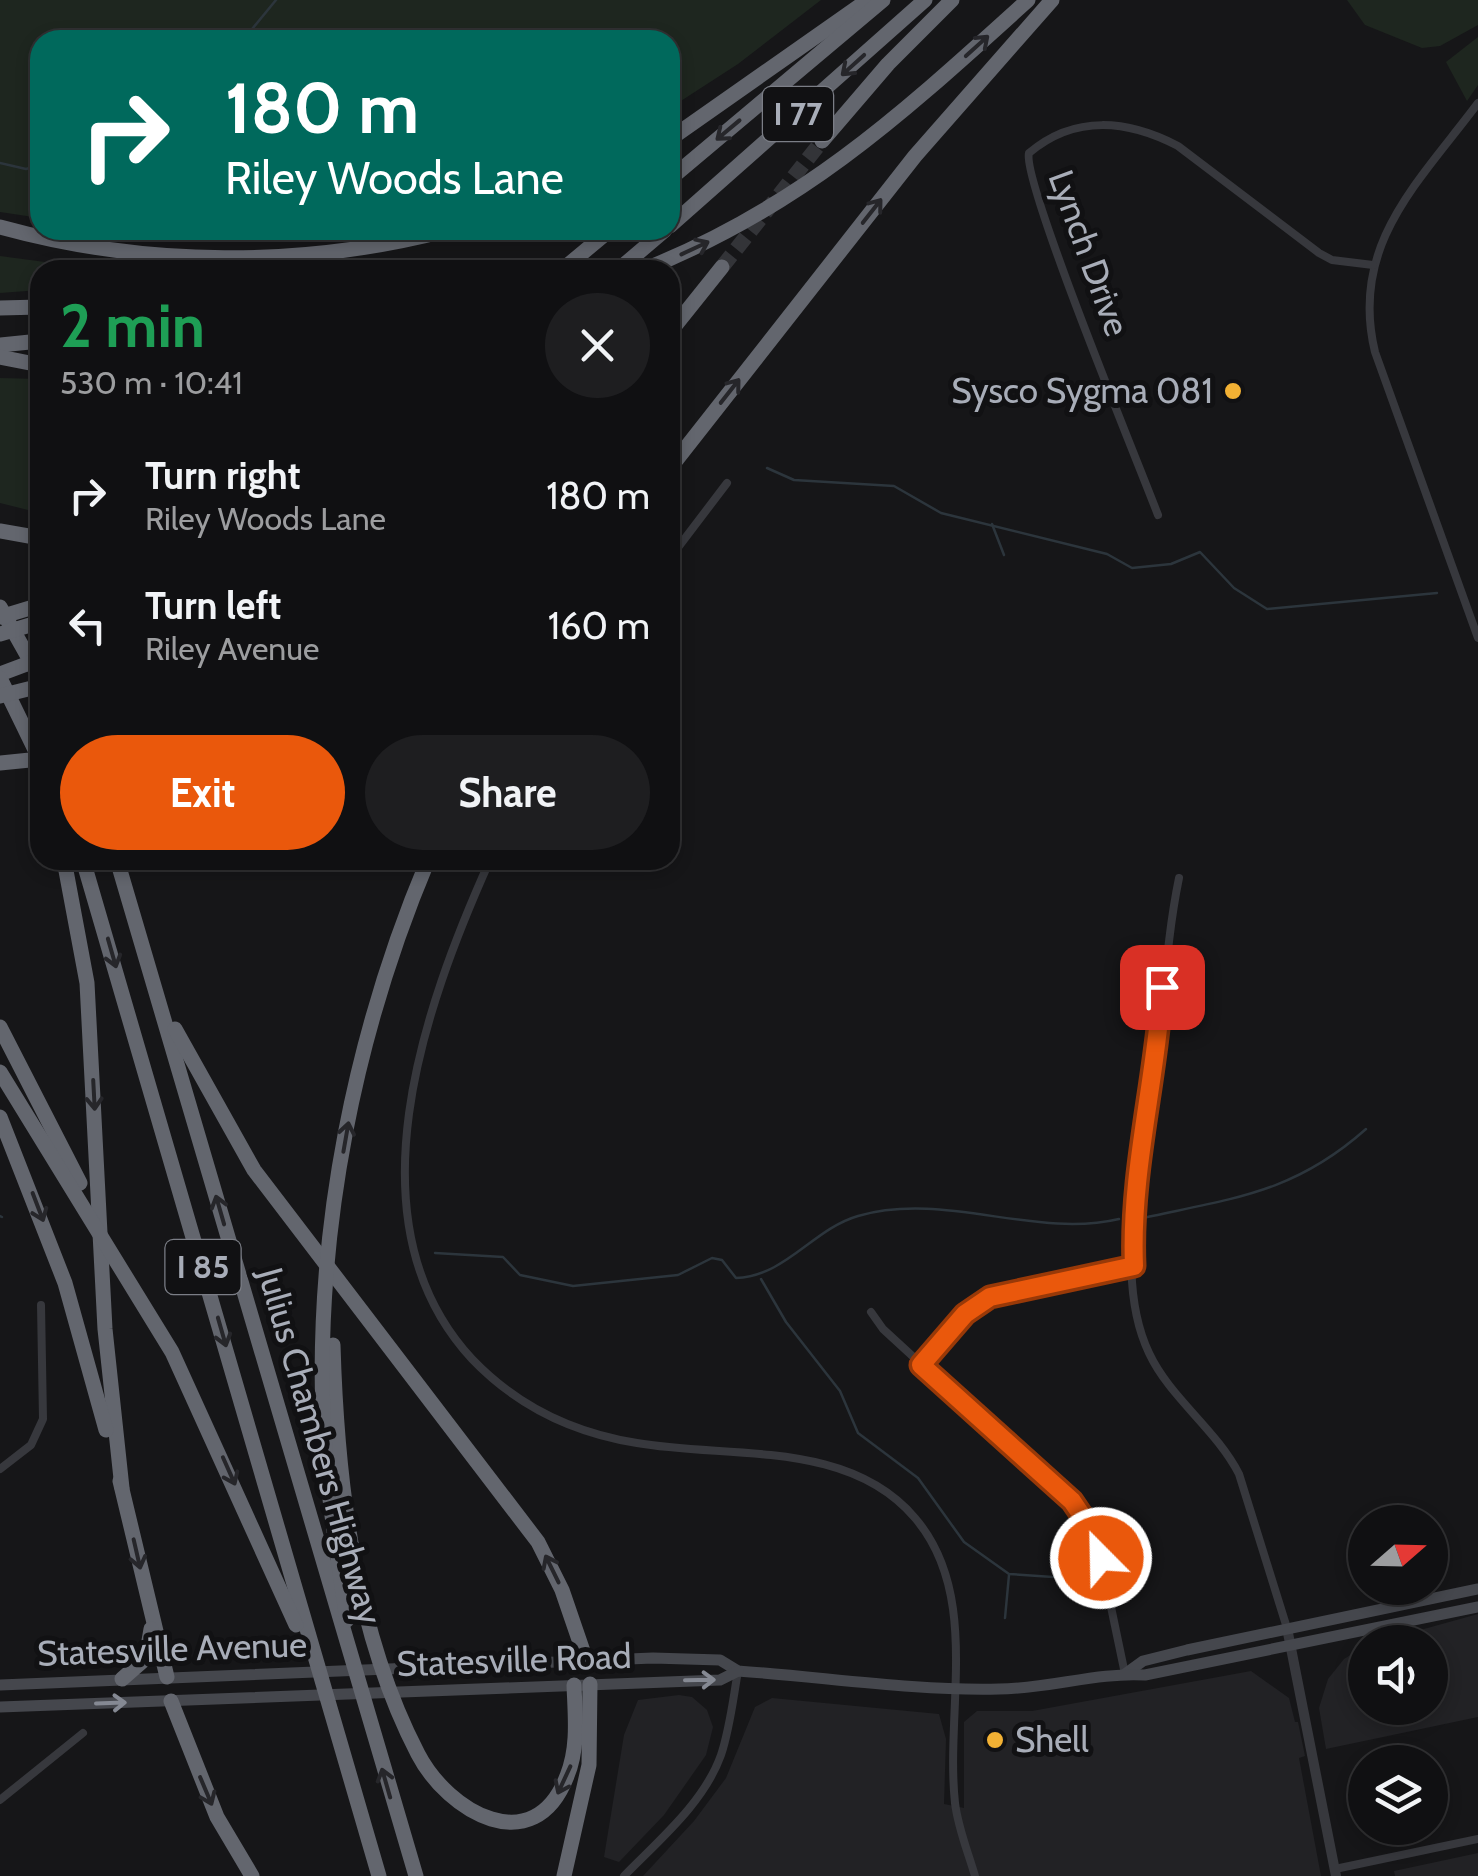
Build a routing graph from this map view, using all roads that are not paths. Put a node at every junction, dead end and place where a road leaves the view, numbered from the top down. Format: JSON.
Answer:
{"nodes":[{"id":1,"x":868,"y":0,"type":"edge"},
{"id":2,"x":884,"y":0,"type":"edge"},
{"id":3,"x":925,"y":0,"type":"edge"},
{"id":4,"x":952,"y":0,"type":"edge"},
{"id":5,"x":1028,"y":0,"type":"edge"},
{"id":6,"x":1052,"y":0,"type":"edge"},
{"id":7,"x":1478,"y":103,"type":"edge"},
{"id":8,"x":680,"y":131,"type":"edge"},
{"id":9,"x":822,"y":141,"type":"tunnel mouth"},
{"id":10,"x":680,"y":172,"type":"edge"},
{"id":11,"x":680,"y":217,"type":"edge"},
{"id":12,"x":0,"y":228,"type":"edge"},
{"id":13,"x":30,"y":234,"type":"edge"},
{"id":14,"x":60,"y":240,"type":"edge"},
{"id":15,"x":396,"y":240,"type":"edge"},
{"id":16,"x":598,"y":240,"type":"edge"},
{"id":17,"x":654,"y":240,"type":"edge"},
{"id":18,"x":574,"y":260,"type":"edge"},
{"id":19,"x":630,"y":260,"type":"edge"},
{"id":20,"x":665,"y":260,"type":"edge"},
{"id":21,"x":1372,"y":266,"type":"junction"},
{"id":22,"x":722,"y":267,"type":"tunnel mouth"},
{"id":23,"x":30,"y":306,"type":"edge"},
{"id":24,"x":0,"y":308,"type":"edge"},
{"id":25,"x":680,"y":320,"type":"edge"},
{"id":26,"x":30,"y":342,"type":"edge"},
{"id":27,"x":0,"y":345,"type":"edge"},
{"id":28,"x":0,"y":357,"type":"edge"},
{"id":29,"x":30,"y":363,"type":"edge"},
{"id":30,"x":680,"y":455,"type":"edge"},
{"id":31,"x":727,"y":483,"type":"dead end"},
{"id":32,"x":1158,"y":515,"type":"dead end"},
{"id":33,"x":0,"y":531,"type":"edge"},
{"id":34,"x":30,"y":536,"type":"edge"},
{"id":35,"x":680,"y":545,"type":"edge"},
{"id":36,"x":0,"y":607,"type":"edge"},
{"id":37,"x":30,"y":608,"type":"edge"},
{"id":38,"x":0,"y":617,"type":"edge"},
{"id":39,"x":30,"y":625,"type":"edge"},
{"id":40,"x":0,"y":634,"type":"edge"},
{"id":41,"x":1478,"y":638,"type":"edge"},
{"id":42,"x":30,"y":663,"type":"edge"},
{"id":43,"x":30,"y":663,"type":"edge"},
{"id":44,"x":0,"y":676,"type":"edge"},
{"id":45,"x":30,"y":686,"type":"edge"},
{"id":46,"x":0,"y":696,"type":"edge"},
{"id":47,"x":30,"y":740,"type":"edge"},
{"id":48,"x":30,"y":760,"type":"edge"},
{"id":49,"x":1,"y":763,"type":"edge"},
{"id":50,"x":66,"y":870,"type":"edge"},
{"id":51,"x":86,"y":870,"type":"edge"},
{"id":52,"x":120,"y":870,"type":"edge"},
{"id":53,"x":424,"y":870,"type":"edge"},
{"id":54,"x":486,"y":870,"type":"edge"},
{"id":55,"x":1179,"y":878,"type":"dead end"},
{"id":56,"x":157,"y":994,"type":"junction"},
{"id":57,"x":0,"y":1027,"type":"edge"},
{"id":58,"x":0,"y":1072,"type":"edge"},
{"id":59,"x":0,"y":1117,"type":"edge"},
{"id":60,"x":332,"y":1234,"type":"junction"},
{"id":61,"x":106,"y":1240,"type":"junction"},
{"id":62,"x":1134,"y":1266,"type":"junction"},
{"id":63,"x":42,"y":1304,"type":"dead end"},
{"id":64,"x":871,"y":1312,"type":"dead end"},
{"id":65,"x":921,"y":1365,"type":"junction"},
{"id":66,"x":0,"y":1469,"type":"edge"},
{"id":67,"x":122,"y":1488,"type":"junction"},
{"id":68,"x":1478,"y":1589,"type":"edge"},
{"id":69,"x":1478,"y":1607,"type":"edge"},
{"id":70,"x":152,"y":1620,"type":"junction"},
{"id":71,"x":1287,"y":1628,"type":"junction"},
{"id":72,"x":1292,"y":1646,"type":"junction"},
{"id":73,"x":586,"y":1660,"type":"junction"},
{"id":74,"x":738,"y":1671,"type":"junction"},
{"id":75,"x":318,"y":1674,"type":"junction"},
{"id":76,"x":354,"y":1674,"type":"junction"},
{"id":77,"x":1124,"y":1674,"type":"junction"},
{"id":78,"x":167,"y":1677,"type":"junction"},
{"id":79,"x":122,"y":1679,"type":"junction"},
{"id":80,"x":582,"y":1684,"type":"junction"},
{"id":81,"x":0,"y":1685,"type":"edge"},
{"id":82,"x":954,"y":1689,"type":"junction"},
{"id":83,"x":170,"y":1701,"type":"junction"},
{"id":84,"x":0,"y":1708,"type":"edge"},
{"id":85,"x":83,"y":1733,"type":"dead end"},
{"id":86,"x":0,"y":1800,"type":"edge"},
{"id":87,"x":1478,"y":1839,"type":"edge"},
{"id":88,"x":1335,"y":1873,"type":"edge"},
{"id":89,"x":252,"y":1876,"type":"edge"},
{"id":90,"x":379,"y":1876,"type":"edge"},
{"id":91,"x":416,"y":1876,"type":"edge"},
{"id":92,"x":564,"y":1876,"type":"edge"},
{"id":93,"x":624,"y":1876,"type":"edge"},
{"id":94,"x":975,"y":1876,"type":"edge"}],
"edges":[{"from":1,"to":8,"type":"highway"},
{"from":2,"to":10,"type":"highway","number":"I 77","one_way":true},
{"from":3,"to":11,"type":"highway","number":"I 77","one_way":true},
{"from":4,"to":9,"type":"highway","number":"I 77"},
{"from":20,"to":5,"type":"highway","number":"I 77","one_way":true},
{"from":30,"to":6,"type":"highway","one_way":true},
{"from":7,"to":21,"type":"street"},
{"from":12,"to":13,"type":"highway"},
{"from":14,"to":15,"type":"highway"},
{"from":16,"to":18,"type":"highway"},
{"from":17,"to":19,"type":"highway","number":"I 77"},
{"from":21,"to":32,"type":"street","name":"Lynch Drive"},
{"from":21,"to":41,"type":"street"},
{"from":22,"to":25,"type":"highway"},
{"from":23,"to":24,"type":"highway"},
{"from":26,"to":27,"type":"highway"},
{"from":28,"to":29,"type":"highway"},
{"from":31,"to":35,"type":"street"},
{"from":33,"to":34,"type":"highway"},
{"from":36,"to":42,"type":"highway"},
{"from":37,"to":38,"type":"highway"},
{"from":39,"to":40,"type":"highway"},
{"from":43,"to":44,"type":"highway"},
{"from":44,"to":47,"type":"highway"},
{"from":45,"to":46,"type":"highway"},
{"from":48,"to":49,"type":"highway"},
{"from":50,"to":67,"type":"highway","one_way":true},
{"from":51,"to":75,"type":"highway","name":"Julius Chambers Highway","number":"I 85","one_way":true},
{"from":52,"to":56,"type":"highway","name":"Julius Chambers Highway","number":"I 85"},
{"from":60,"to":53,"type":"highway","one_way":true},
{"from":54,"to":82,"type":"street"},
{"from":55,"to":62,"type":"street"},
{"from":73,"to":56,"type":"highway","one_way":true},
{"from":76,"to":56,"type":"highway","name":"Julius Chambers Highway","number":"I 85","one_way":true},
{"from":57,"to":61,"type":"highway"},
{"from":58,"to":61,"type":"highway"},
{"from":59,"to":67,"type":"highway","one_way":true},
{"from":60,"to":76,"type":"highway"},
{"from":80,"to":60,"type":"highway","one_way":true},
{"from":61,"to":75,"type":"highway","one_way":true},
{"from":62,"to":65,"type":"street"},
{"from":62,"to":71,"type":"street"},
{"from":63,"to":66,"type":"street"},
{"from":64,"to":65,"type":"street"},
{"from":65,"to":77,"type":"street"},
{"from":67,"to":70,"type":"highway","one_way":true},
{"from":68,"to":71,"type":"main road","name":"Statesville Road"},
{"from":69,"to":72,"type":"main road","name":"Statesville Road"},
{"from":70,"to":78,"type":"highway"},
{"from":70,"to":79,"type":"highway"},
{"from":71,"to":72,"type":"street"},
{"from":71,"to":77,"type":"main road","name":"Statesville Road"},
{"from":72,"to":77,"type":"main road","name":"Statesville Road"},
{"from":72,"to":88,"type":"street"},
{"from":73,"to":74,"type":"main road","name":"Statesville Road"},
{"from":73,"to":78,"type":"main road","name":"Statesville Avenue"},
{"from":73,"to":80,"type":"main road"},
{"from":80,"to":74,"type":"main road","name":"Statesville Road","one_way":true},
{"from":74,"to":82,"type":"main road","name":"Statesville Road"},
{"from":74,"to":93,"type":"street"},
{"from":75,"to":90,"type":"highway","name":"Julius Chambers Highway","number":"I 85"},
{"from":91,"to":76,"type":"highway","name":"Julius Chambers Highway","number":"I 85","one_way":true},
{"from":77,"to":82,"type":"main road","name":"Statesville Road"},
{"from":78,"to":79,"type":"main road","name":"Statesville Avenue"},
{"from":78,"to":83,"type":"main road"},
{"from":79,"to":81,"type":"main road","name":"Statesville Avenue"},
{"from":80,"to":83,"type":"main road","name":"Statesville Road"},
{"from":80,"to":92,"type":"highway"},
{"from":82,"to":94,"type":"street"},
{"from":84,"to":83,"type":"main road","name":"Statesville Avenue","one_way":true},
{"from":83,"to":89,"type":"highway","one_way":true},
{"from":85,"to":86,"type":"street"},
{"from":87,"to":88,"type":"street"}]}
